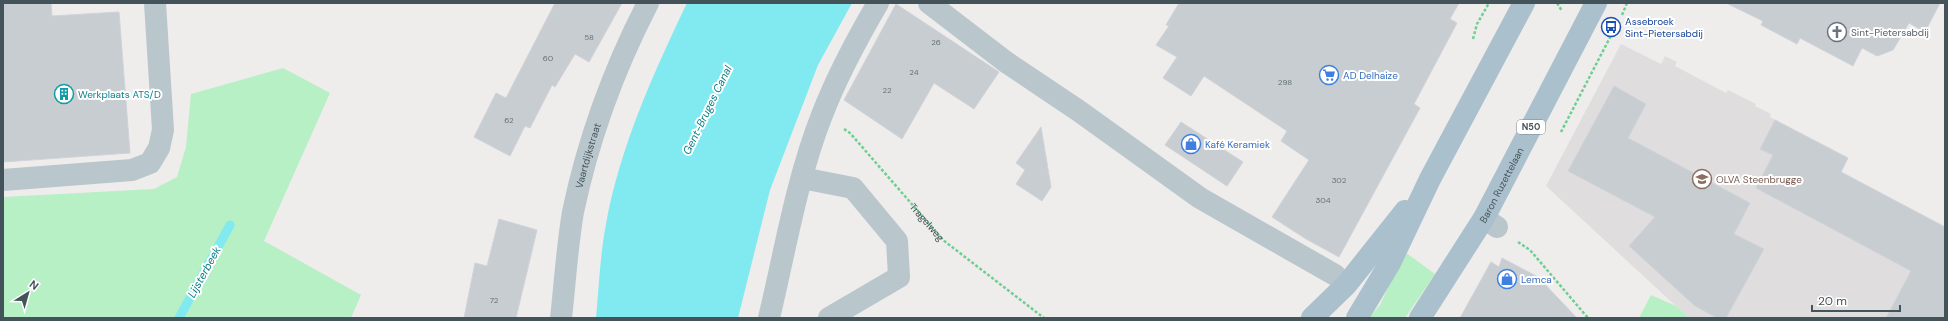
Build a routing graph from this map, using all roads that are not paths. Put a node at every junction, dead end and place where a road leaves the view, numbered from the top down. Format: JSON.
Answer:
{"nodes":[{"id":1,"x":155,"y":3,"type":"edge"},
{"id":2,"x":648,"y":3,"type":"edge"},
{"id":3,"x":878,"y":3,"type":"edge"},
{"id":4,"x":929,"y":3,"type":"edge"},
{"id":5,"x":1524,"y":3,"type":"edge"},
{"id":6,"x":1596,"y":3,"type":"edge"},
{"id":7,"x":802,"y":178,"type":"junction"},
{"id":8,"x":1430,"y":179,"type":"junction"},
{"id":9,"x":3,"y":180,"type":"edge"},
{"id":10,"x":1335,"y":275,"type":"dead end"},
{"id":11,"x":561,"y":318,"type":"edge"},
{"id":12,"x":769,"y":318,"type":"edge"},
{"id":13,"x":829,"y":318,"type":"edge"},
{"id":14,"x":1312,"y":318,"type":"edge"},
{"id":15,"x":1357,"y":318,"type":"edge"},
{"id":16,"x":1420,"y":318,"type":"edge"}],
"edges":[{"from":1,"to":9,"type":"street"},
{"from":2,"to":11,"type":"street","name":"Vaartdijkstraat"},
{"from":3,"to":7,"type":"street"},
{"from":4,"to":10,"type":"street"},
{"from":5,"to":8,"type":"main road"},
{"from":6,"to":16,"type":"main road","name":"Baron Ruzettelaan","number":"N50"},
{"from":7,"to":12,"type":"street"},
{"from":7,"to":13,"type":"street"},
{"from":8,"to":14,"type":"main road"},
{"from":8,"to":15,"type":"main road"}]}
